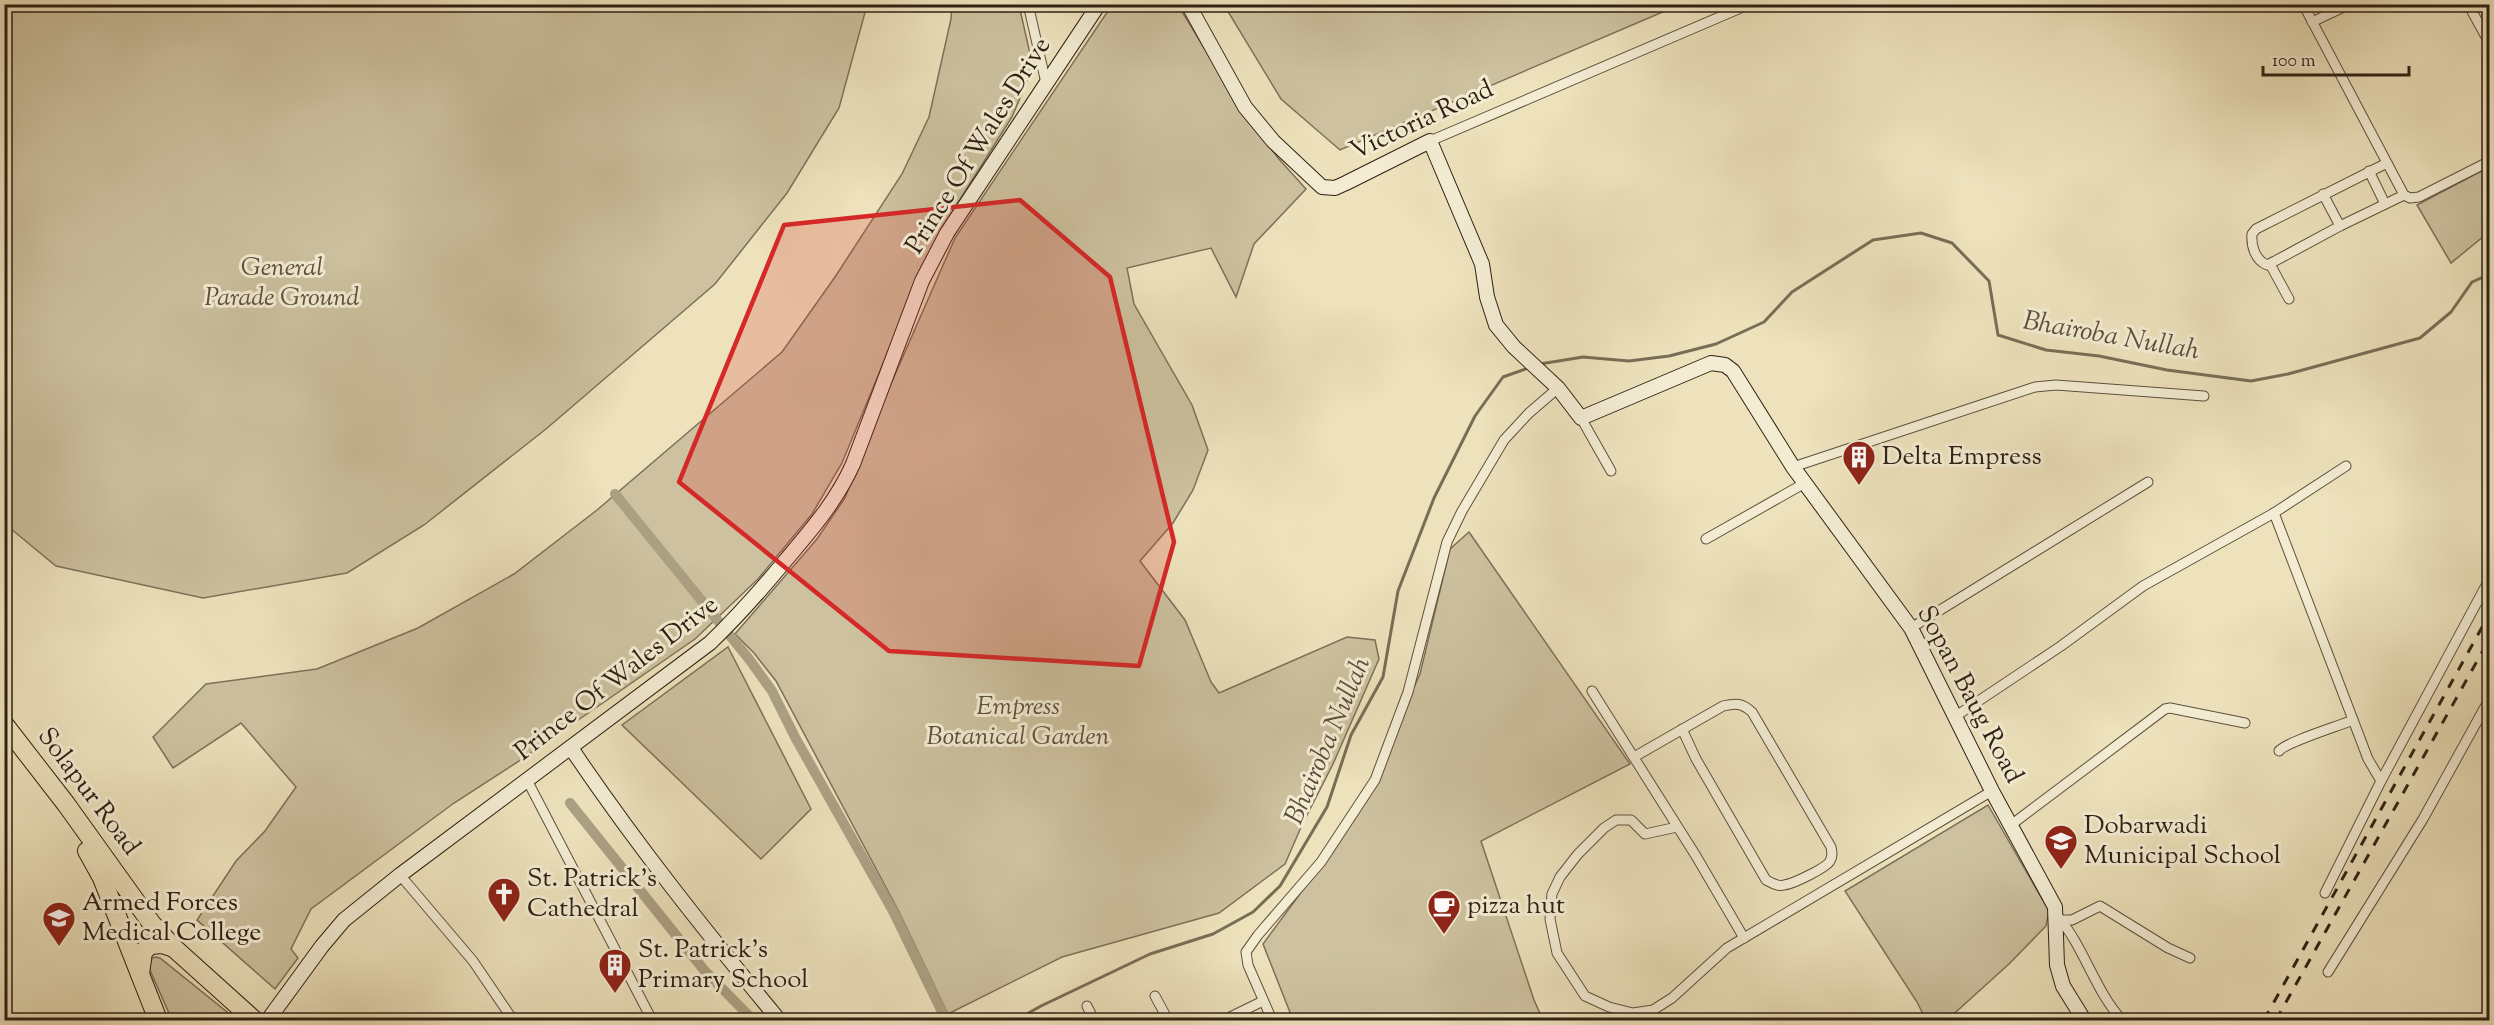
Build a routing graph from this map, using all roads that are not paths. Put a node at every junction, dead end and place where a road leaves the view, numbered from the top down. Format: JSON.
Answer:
{"nodes":[{"id":1,"x":1028,"y":4,"type":"edge"},
{"id":2,"x":1099,"y":4,"type":"edge"},
{"id":3,"x":1188,"y":4,"type":"edge"},
{"id":4,"x":1750,"y":4,"type":"edge"},
{"id":5,"x":2302,"y":4,"type":"edge"},
{"id":6,"x":2350,"y":4,"type":"edge"},
{"id":7,"x":2468,"y":4,"type":"edge"},
{"id":8,"x":2312,"y":22,"type":"junction"},
{"id":9,"x":2490,"y":44,"type":"edge"},
{"id":10,"x":1046,"y":83,"type":"junction"},
{"id":11,"x":1430,"y":141,"type":"junction"},
{"id":12,"x":2490,"y":160,"type":"edge"},
{"id":13,"x":2387,"y":163,"type":"junction"},
{"id":14,"x":2369,"y":171,"type":"junction"},
{"id":15,"x":2323,"y":194,"type":"junction"},
{"id":16,"x":2404,"y":195,"type":"junction"},
{"id":17,"x":2385,"y":204,"type":"junction"},
{"id":18,"x":2340,"y":226,"type":"junction"},
{"id":19,"x":2270,"y":264,"type":"junction"},
{"id":20,"x":2289,"y":299,"type":"dead end"},
{"id":21,"x":1553,"y":383,"type":"junction"},
{"id":22,"x":2204,"y":396,"type":"dead end"},
{"id":23,"x":1581,"y":418,"type":"junction"},
{"id":24,"x":2346,"y":466,"type":"dead end"},
{"id":25,"x":1794,"y":467,"type":"junction"},
{"id":26,"x":1611,"y":471,"type":"dead end"},
{"id":27,"x":2148,"y":482,"type":"dead end"},
{"id":28,"x":1805,"y":483,"type":"junction"},
{"id":29,"x":2274,"y":513,"type":"junction"},
{"id":30,"x":1706,"y":539,"type":"dead end"},
{"id":31,"x":2490,"y":578,"type":"edge"},
{"id":32,"x":1911,"y":628,"type":"junction"},
{"id":33,"x":1592,"y":692,"type":"dead end"},
{"id":34,"x":2490,"y":698,"type":"edge"},
{"id":35,"x":1956,"y":717,"type":"junction"},
{"id":36,"x":2354,"y":720,"type":"junction"},
{"id":37,"x":2245,"y":723,"type":"dead end"},
{"id":38,"x":4,"y":724,"type":"edge"},
{"id":39,"x":1682,"y":729,"type":"junction"},
{"id":40,"x":4,"y":744,"type":"edge"},
{"id":41,"x":571,"y":748,"type":"junction"},
{"id":42,"x":2279,"y":751,"type":"dead end"},
{"id":43,"x":1634,"y":757,"type":"junction"},
{"id":44,"x":526,"y":780,"type":"junction"},
{"id":45,"x":2380,"y":781,"type":"junction"},
{"id":46,"x":1992,"y":791,"type":"junction"},
{"id":47,"x":2011,"y":825,"type":"junction"},
{"id":48,"x":1677,"y":827,"type":"junction"},
{"id":49,"x":1809,"y":874,"type":"junction"},
{"id":50,"x":400,"y":875,"type":"junction"},
{"id":51,"x":1818,"y":893,"type":"junction"},
{"id":52,"x":2325,"y":893,"type":"dead end"},
{"id":53,"x":135,"y":899,"type":"junction"},
{"id":54,"x":114,"y":908,"type":"junction"},
{"id":55,"x":2059,"y":918,"type":"junction"},
{"id":56,"x":1744,"y":938,"type":"junction"},
{"id":57,"x":174,"y":948,"type":"junction"},
{"id":58,"x":2190,"y":958,"type":"dead end"},
{"id":59,"x":2328,"y":972,"type":"dead end"},
{"id":60,"x":140,"y":974,"type":"junction"},
{"id":61,"x":1155,"y":996,"type":"dead end"},
{"id":62,"x":1263,"y":1001,"type":"junction"},
{"id":63,"x":1087,"y":1006,"type":"dead end"},
{"id":64,"x":158,"y":1020,"type":"edge"},
{"id":65,"x":254,"y":1020,"type":"edge"},
{"id":66,"x":268,"y":1020,"type":"edge"},
{"id":67,"x":513,"y":1020,"type":"edge"},
{"id":68,"x":652,"y":1020,"type":"edge"},
{"id":69,"x":778,"y":1020,"type":"edge"},
{"id":70,"x":1094,"y":1020,"type":"edge"},
{"id":71,"x":1168,"y":1020,"type":"edge"},
{"id":72,"x":1224,"y":1020,"type":"edge"},
{"id":73,"x":1272,"y":1020,"type":"edge"},
{"id":74,"x":2084,"y":1020,"type":"edge"},
{"id":75,"x":2122,"y":1020,"type":"edge"}],
"edges":[{"from":1,"to":10,"type":"street"},
{"from":2,"to":10,"type":"street","name":"Prince Of Wales Drive"},
{"from":3,"to":11,"type":"street","name":"Victoria Road"},
{"from":4,"to":11,"type":"street","name":"Victoria Road"},
{"from":5,"to":8,"type":"street"},
{"from":6,"to":8,"type":"street"},
{"from":7,"to":9,"type":"street"},
{"from":8,"to":13,"type":"street"},
{"from":10,"to":41,"type":"street","name":"Prince Of Wales Drive"},
{"from":11,"to":21,"type":"street"},
{"from":12,"to":16,"type":"street"},
{"from":13,"to":14,"type":"street"},
{"from":13,"to":16,"type":"street"},
{"from":14,"to":15,"type":"street"},
{"from":14,"to":17,"type":"street"},
{"from":15,"to":18,"type":"street"},
{"from":15,"to":19,"type":"street"},
{"from":16,"to":17,"type":"street"},
{"from":17,"to":18,"type":"street"},
{"from":18,"to":19,"type":"street"},
{"from":19,"to":20,"type":"street"},
{"from":21,"to":23,"type":"street"},
{"from":21,"to":62,"type":"street"},
{"from":22,"to":25,"type":"street"},
{"from":23,"to":25,"type":"street","name":"Sopan Baug Road"},
{"from":23,"to":26,"type":"street"},
{"from":24,"to":29,"type":"street"},
{"from":25,"to":28,"type":"street","name":"Sopan Baug Road"},
{"from":27,"to":32,"type":"street"},
{"from":28,"to":30,"type":"street"},
{"from":28,"to":32,"type":"street","name":"Sopan Baug Road"},
{"from":29,"to":35,"type":"street"},
{"from":29,"to":36,"type":"street"},
{"from":31,"to":45,"type":"street"},
{"from":32,"to":35,"type":"street","name":"Sopan Baug Road"},
{"from":33,"to":43,"type":"street"},
{"from":34,"to":59,"type":"street"},
{"from":35,"to":46,"type":"street","name":"Sopan Baug Road"},
{"from":36,"to":42,"type":"street"},
{"from":36,"to":45,"type":"street"},
{"from":37,"to":47,"type":"street"},
{"from":38,"to":53,"type":"highway","name":"Solapur Road"},
{"from":39,"to":43,"type":"street"},
{"from":39,"to":49,"type":"street"},
{"from":39,"to":49,"type":"street"},
{"from":40,"to":54,"type":"highway","name":"Solapur Road"},
{"from":41,"to":44,"type":"street","name":"Prince Of Wales Drive"},
{"from":41,"to":69,"type":"street"},
{"from":43,"to":48,"type":"street"},
{"from":44,"to":50,"type":"street","name":"Prince Of Wales Drive"},
{"from":44,"to":68,"type":"street"},
{"from":45,"to":52,"type":"street"},
{"from":46,"to":47,"type":"street","name":"Sopan Baug Road"},
{"from":46,"to":51,"type":"street"},
{"from":47,"to":55,"type":"street","name":"Sopan Baug Road"},
{"from":48,"to":56,"type":"street"},
{"from":48,"to":56,"type":"street"},
{"from":49,"to":51,"type":"street"},
{"from":50,"to":66,"type":"street","name":"Prince Of Wales Drive"},
{"from":50,"to":67,"type":"street"},
{"from":51,"to":56,"type":"street"},
{"from":53,"to":54,"type":"highway"},
{"from":53,"to":57,"type":"highway","name":"Solapur Road"},
{"from":54,"to":60,"type":"highway","name":"Solapur Road"},
{"from":55,"to":58,"type":"street"},
{"from":55,"to":74,"type":"street","name":"Sopan Baug Road"},
{"from":55,"to":75,"type":"street"},
{"from":57,"to":60,"type":"highway"},
{"from":57,"to":65,"type":"highway","name":"Solapur Road"},
{"from":60,"to":64,"type":"highway","name":"Solapur Road"},
{"from":61,"to":71,"type":"street"},
{"from":62,"to":72,"type":"street"},
{"from":62,"to":73,"type":"street"},
{"from":63,"to":70,"type":"street"}]}
